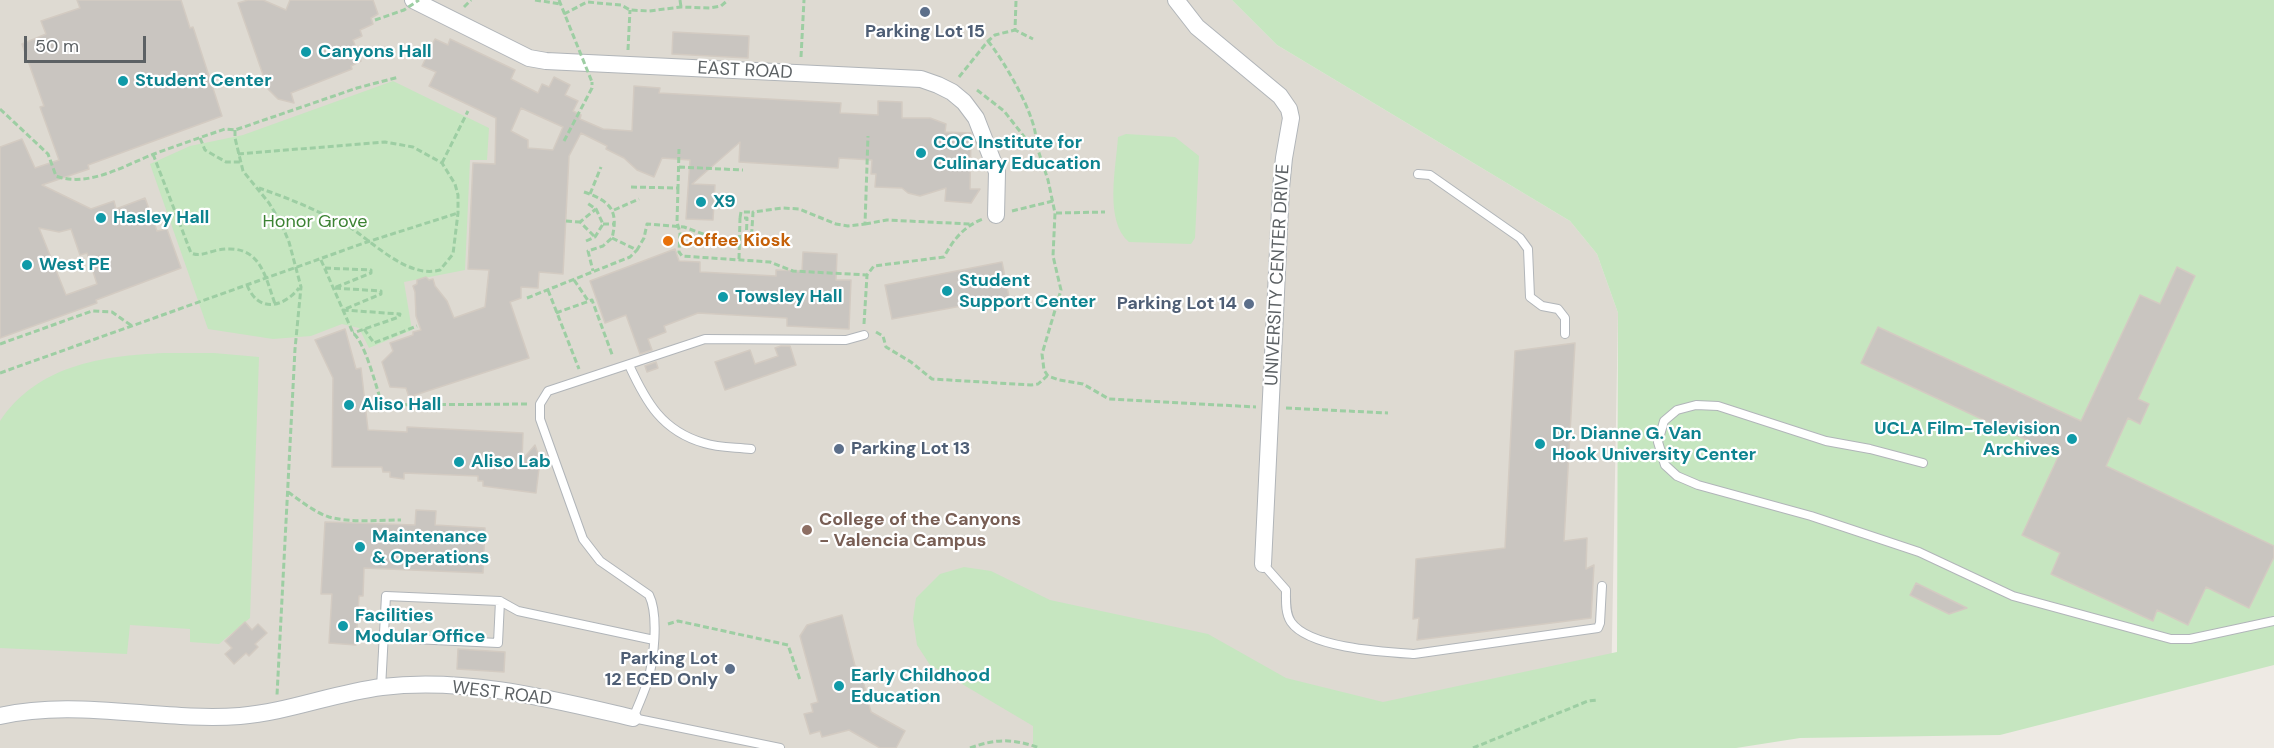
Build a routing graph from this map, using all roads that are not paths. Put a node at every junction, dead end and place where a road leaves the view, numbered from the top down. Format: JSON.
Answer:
{"nodes":[{"id":1,"x":1176,"y":0,"type":"edge"},
{"id":2,"x":416,"y":1,"type":"edge"},
{"id":3,"x":1418,"y":174,"type":"dead end"},
{"id":4,"x":996,"y":215,"type":"road end"},
{"id":5,"x":1565,"y":334,"type":"dead end"},
{"id":6,"x":864,"y":335,"type":"road end"},
{"id":7,"x":628,"y":365,"type":"junction"},
{"id":8,"x":751,"y":449,"type":"dead end"},
{"id":9,"x":1923,"y":463,"type":"dead end"},
{"id":10,"x":1263,"y":564,"type":"joint"},
{"id":11,"x":1602,"y":586,"type":"dead end"},
{"id":12,"x":500,"y":601,"type":"junction"},
{"id":13,"x":2274,"y":621,"type":"edge"},
{"id":14,"x":413,"y":639,"type":"dead end"},
{"id":15,"x":654,"y":640,"type":"junction"},
{"id":16,"x":381,"y":688,"type":"junction"},
{"id":17,"x":0,"y":716,"type":"edge"},
{"id":18,"x":633,"y":718,"type":"junction"},
{"id":19,"x":780,"y":748,"type":"edge"}],
"edges":[{"from":1,"to":10,"type":"street","name":"UNIVERSITY CENTER DRIVE"},
{"from":2,"to":4,"type":"street","name":"EAST ROAD"},
{"from":3,"to":5,"type":"lane"},
{"from":6,"to":7,"type":"lane"},
{"from":7,"to":8,"type":"lane"},
{"from":7,"to":15,"type":"lane"},
{"from":9,"to":13,"type":"lane"},
{"from":10,"to":11,"type":"lane"},
{"from":12,"to":14,"type":"lane"},
{"from":12,"to":15,"type":"lane"},
{"from":12,"to":16,"type":"lane"},
{"from":15,"to":18,"type":"lane"},
{"from":16,"to":17,"type":"street","name":"WEST ROAD"},
{"from":16,"to":18,"type":"street","name":"WEST ROAD"},
{"from":18,"to":19,"type":"lane"}]}
